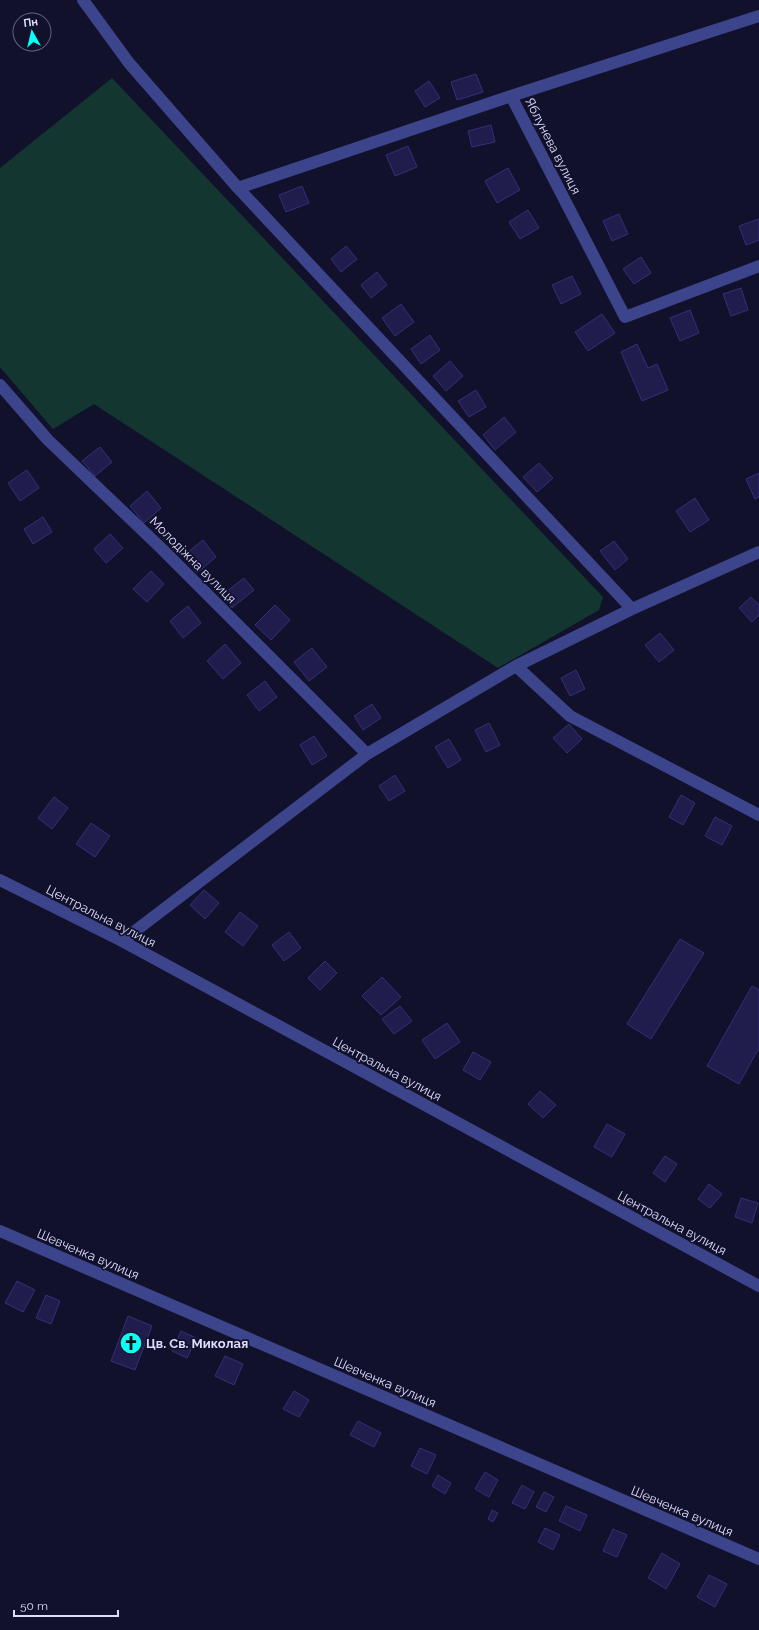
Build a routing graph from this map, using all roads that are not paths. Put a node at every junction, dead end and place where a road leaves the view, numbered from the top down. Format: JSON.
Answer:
{"nodes":[{"id":1,"x":83,"y":0,"type":"edge"},
{"id":2,"x":759,"y":16,"type":"edge"},
{"id":3,"x":511,"y":96,"type":"junction"},
{"id":4,"x":238,"y":188,"type":"junction"},
{"id":5,"x":759,"y":266,"type":"edge"},
{"id":6,"x":0,"y":385,"type":"edge"},
{"id":7,"x":759,"y":552,"type":"edge"},
{"id":8,"x":632,"y":609,"type":"junction"},
{"id":9,"x":516,"y":666,"type":"junction"},
{"id":10,"x":367,"y":754,"type":"junction"},
{"id":11,"x":759,"y":814,"type":"edge"},
{"id":12,"x":0,"y":880,"type":"edge"},
{"id":13,"x":122,"y":941,"type":"junction"},
{"id":14,"x":0,"y":1231,"type":"edge"},
{"id":15,"x":759,"y":1286,"type":"edge"},
{"id":16,"x":759,"y":1559,"type":"edge"}],
"edges":[{"from":1,"to":4,"type":"street"},
{"from":2,"to":3,"type":"street"},
{"from":3,"to":4,"type":"street","name":"Яблунева вулиця"},
{"from":3,"to":5,"type":"street","name":"Яблунева вулиця"},
{"from":4,"to":8,"type":"street"},
{"from":6,"to":10,"type":"street","name":"Молодіжна вулиця"},
{"from":7,"to":8,"type":"street"},
{"from":8,"to":9,"type":"street"},
{"from":9,"to":10,"type":"street"},
{"from":9,"to":11,"type":"street"},
{"from":10,"to":13,"type":"street"},
{"from":12,"to":13,"type":"street","name":"Центральна вулиця"},
{"from":13,"to":15,"type":"street","name":"Центральна вулиця"},
{"from":14,"to":16,"type":"street","name":"Шевченка вулиця"}]}
